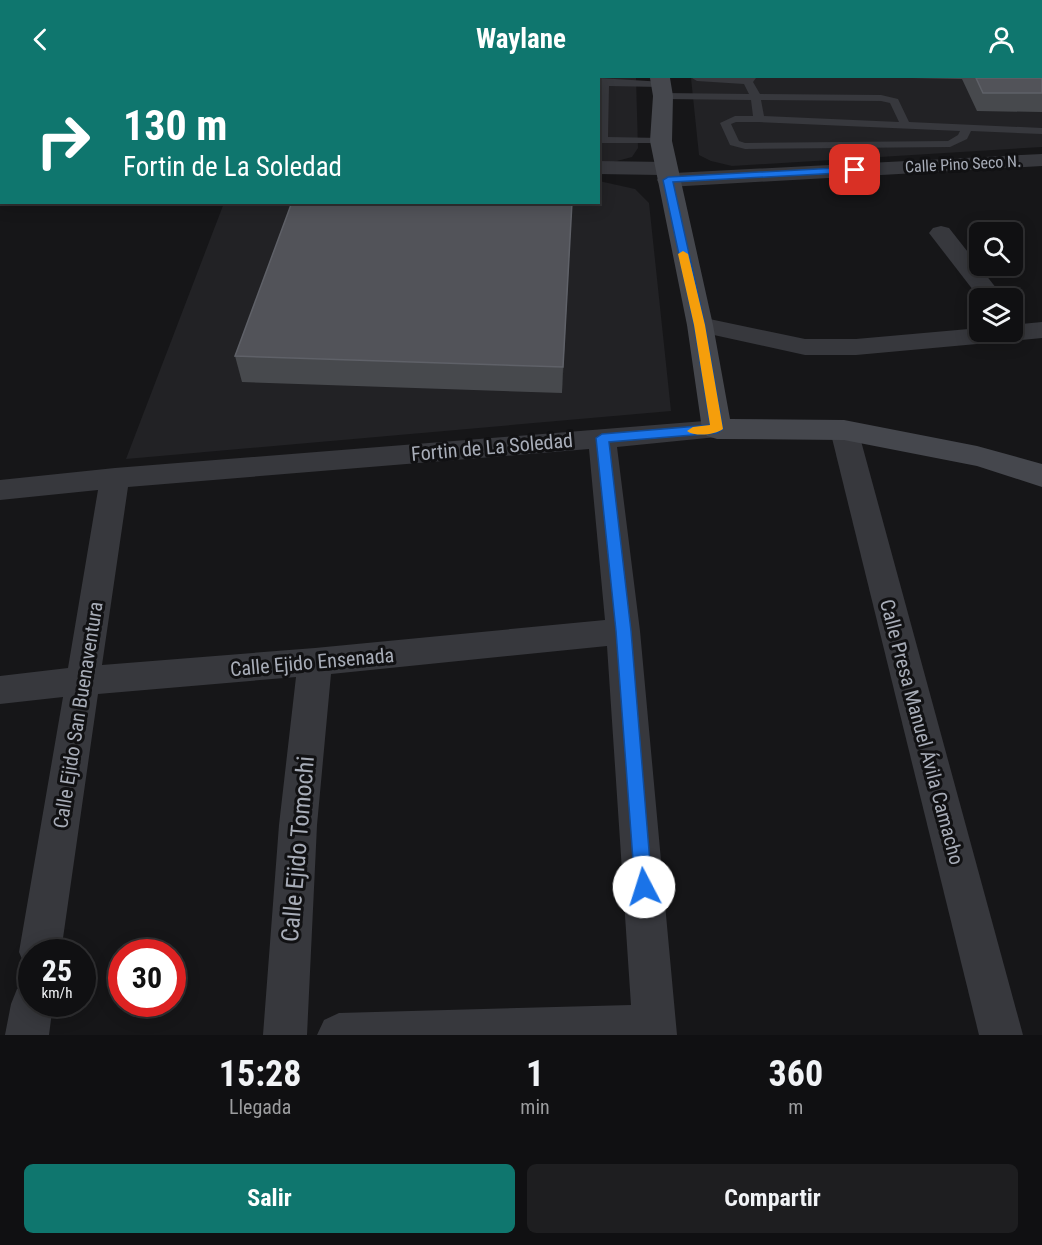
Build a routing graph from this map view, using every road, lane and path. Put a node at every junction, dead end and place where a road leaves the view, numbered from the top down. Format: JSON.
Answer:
{"nodes":[{"id":1,"x":697,"y":78,"type":"edge"},
{"id":2,"x":748,"y":79,"type":"edge"},
{"id":3,"x":604,"y":81,"type":"edge"},
{"id":4,"x":661,"y":86,"type":"edge"},
{"id":5,"x":755,"y":95,"type":"junction"},
{"id":6,"x":759,"y":118,"type":"junction"},
{"id":7,"x":905,"y":124,"type":"junction"},
{"id":8,"x":966,"y":129,"type":"junction"},
{"id":9,"x":1042,"y":131,"type":"edge"},
{"id":10,"x":600,"y":140,"type":"edge"},
{"id":11,"x":661,"y":141,"type":"junction"},
{"id":12,"x":1042,"y":160,"type":"edge"},
{"id":13,"x":600,"y":167,"type":"edge"},
{"id":14,"x":667,"y":174,"type":"junction"},
{"id":15,"x":941,"y":234,"type":"dead end"},
{"id":16,"x":984,"y":288,"type":"edge"},
{"id":17,"x":700,"y":325,"type":"junction"},
{"id":18,"x":1025,"y":329,"type":"edge"},
{"id":19,"x":717,"y":429,"type":"junction"},
{"id":20,"x":844,"y":429,"type":"junction"},
{"id":21,"x":602,"y":438,"type":"junction"},
{"id":22,"x":1034,"y":469,"type":"edge"},
{"id":23,"x":115,"y":478,"type":"junction"},
{"id":24,"x":0,"y":490,"type":"edge"},
{"id":25,"x":623,"y":631,"type":"junction"},
{"id":26,"x":315,"y":662,"type":"junction"},
{"id":27,"x":83,"y":681,"type":"junction"},
{"id":28,"x":0,"y":690,"type":"edge"},
{"id":29,"x":42,"y":939,"type":"edge"},
{"id":30,"x":30,"y":1017,"type":"edge"},
{"id":31,"x":655,"y":1031,"type":"edge"},
{"id":32,"x":27,"y":1035,"type":"edge"},
{"id":33,"x":285,"y":1035,"type":"edge"},
{"id":34,"x":339,"y":1035,"type":"edge"},
{"id":35,"x":1001,"y":1035,"type":"edge"}],
"edges":[{"from":1,"to":2,"type":"lane"},
{"from":2,"to":5,"type":"lane"},
{"from":3,"to":4,"type":"lane"},
{"from":3,"to":10,"type":"lane"},
{"from":4,"to":5,"type":"lane"},
{"from":4,"to":11,"type":"street"},
{"from":5,"to":6,"type":"lane"},
{"from":5,"to":7,"type":"lane"},
{"from":6,"to":7,"type":"lane"},
{"from":6,"to":8,"type":"lane"},
{"from":7,"to":8,"type":"lane"},
{"from":8,"to":9,"type":"lane"},
{"from":10,"to":11,"type":"lane"},
{"from":11,"to":14,"type":"street"},
{"from":12,"to":14,"type":"street","name":"Calle Pino Seco N."},
{"from":13,"to":14,"type":"street","name":"Calle Pino Seco N."},
{"from":14,"to":17,"type":"street"},
{"from":15,"to":16,"type":"street"},
{"from":17,"to":18,"type":"street"},
{"from":17,"to":19,"type":"street"},
{"from":19,"to":20,"type":"street","name":"Fortin de La Soledad"},
{"from":19,"to":21,"type":"street","name":"Fortin de La Soledad"},
{"from":20,"to":22,"type":"street","name":"Fortin de La Soledad"},
{"from":20,"to":35,"type":"street","name":"Calle Presa Manuel Ávila Camacho"},
{"from":21,"to":23,"type":"street","name":"Fortin de La Soledad"},
{"from":21,"to":25,"type":"street"},
{"from":23,"to":24,"type":"street","name":"Fortin de La Soledad"},
{"from":23,"to":27,"type":"street","name":"Calle Ejido San Buenaventura"},
{"from":25,"to":26,"type":"street","name":"Calle Ejido Ensenada"},
{"from":25,"to":31,"type":"street"},
{"from":26,"to":27,"type":"street","name":"Calle Ejido Ensenada"},
{"from":26,"to":33,"type":"street","name":"Calle Ejido Tomochi"},
{"from":27,"to":28,"type":"street","name":"Calle Ejido Ensenada"},
{"from":27,"to":29,"type":"street","name":"Calle Ejido San Buenaventura"},
{"from":30,"to":32,"type":"street"},
{"from":31,"to":34,"type":"street"}]}
